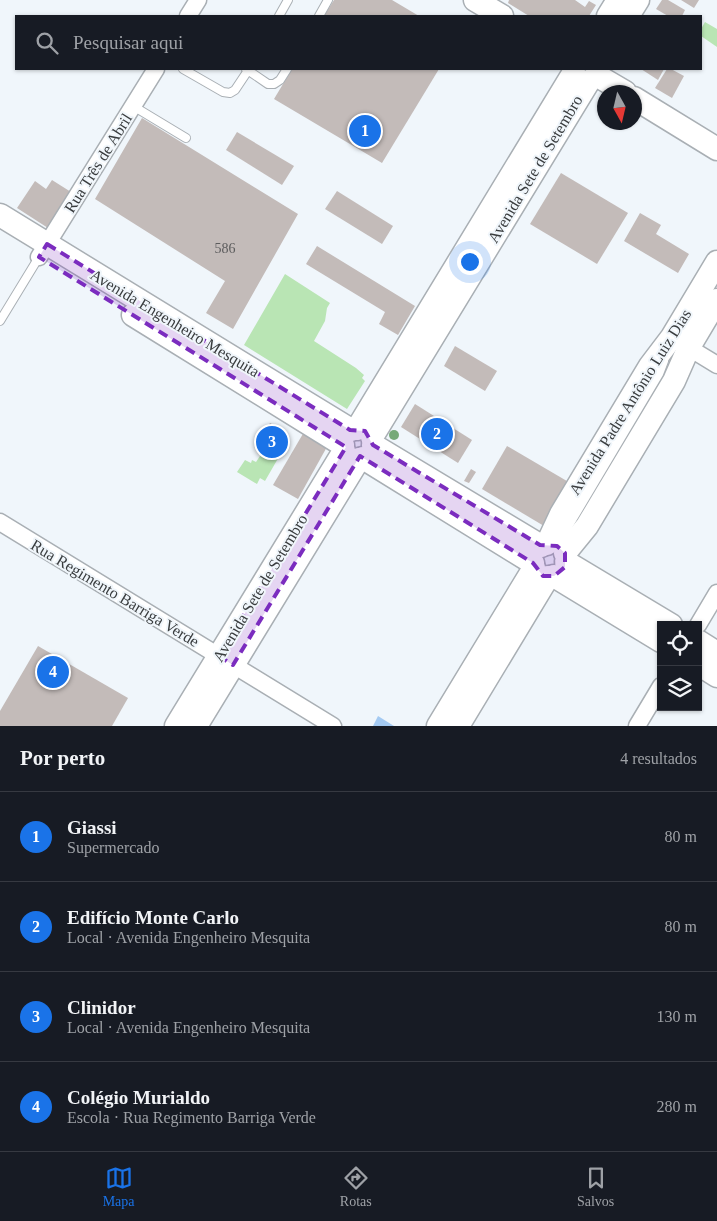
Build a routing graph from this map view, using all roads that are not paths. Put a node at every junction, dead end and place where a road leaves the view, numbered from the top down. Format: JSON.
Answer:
{"nodes":[{"id":1,"x":198,"y":0,"type":"edge"},
{"id":2,"x":288,"y":0,"type":"edge"},
{"id":3,"x":328,"y":0,"type":"edge"},
{"id":4,"x":476,"y":0,"type":"edge"},
{"id":5,"x":618,"y":0,"type":"edge"},
{"id":6,"x":638,"y":0,"type":"edge"},
{"id":7,"x":189,"y":15,"type":"edge"},
{"id":8,"x":280,"y":15,"type":"edge"},
{"id":9,"x":320,"y":15,"type":"edge"},
{"id":10,"x":500,"y":15,"type":"edge"},
{"id":11,"x":609,"y":15,"type":"edge"},
{"id":12,"x":629,"y":15,"type":"edge"},
{"id":13,"x":155,"y":70,"type":"edge"},
{"id":14,"x":185,"y":70,"type":"edge"},
{"id":15,"x":247,"y":70,"type":"edge"},
{"id":16,"x":249,"y":70,"type":"edge"},
{"id":17,"x":286,"y":70,"type":"edge"},
{"id":18,"x":586,"y":73,"type":"edge"},
{"id":19,"x":611,"y":85,"type":"edge"},
{"id":20,"x":642,"y":103,"type":"edge"},
{"id":21,"x":133,"y":106,"type":"junction"},
{"id":22,"x":186,"y":138,"type":"dead end"},
{"id":23,"x":717,"y":149,"type":"edge"},
{"id":24,"x":0,"y":215,"type":"edge"},
{"id":25,"x":0,"y":233,"type":"edge"},
{"id":26,"x":43,"y":251,"type":"junction"},
{"id":27,"x":717,"y":262,"type":"edge"},
{"id":28,"x":717,"y":300,"type":"edge"},
{"id":29,"x":0,"y":320,"type":"edge"},
{"id":30,"x":680,"y":342,"type":"junction"},
{"id":31,"x":717,"y":365,"type":"edge"},
{"id":32,"x":659,"y":374,"type":"junction"},
{"id":33,"x":358,"y":444,"type":"junction"},
{"id":34,"x":0,"y":522,"type":"edge"},
{"id":35,"x":549,"y":559,"type":"junction"},
{"id":36,"x":717,"y":593,"type":"edge"},
{"id":37,"x":663,"y":621,"type":"edge"},
{"id":38,"x":700,"y":621,"type":"edge"},
{"id":39,"x":657,"y":638,"type":"edge"},
{"id":40,"x":702,"y":644,"type":"edge"},
{"id":41,"x":717,"y":653,"type":"edge"},
{"id":42,"x":226,"y":661,"type":"junction"},
{"id":43,"x":701,"y":666,"type":"edge"},
{"id":44,"x":717,"y":676,"type":"edge"},
{"id":45,"x":657,"y":693,"type":"edge"},
{"id":46,"x":176,"y":726,"type":"edge"},
{"id":47,"x":196,"y":726,"type":"edge"},
{"id":48,"x":333,"y":726,"type":"edge"},
{"id":49,"x":438,"y":726,"type":"edge"},
{"id":50,"x":458,"y":726,"type":"edge"},
{"id":51,"x":637,"y":726,"type":"edge"}],
"edges":[{"from":1,"to":7,"type":"street"},
{"from":2,"to":8,"type":"lane"},
{"from":3,"to":9,"type":"lane"},
{"from":4,"to":10,"type":"street"},
{"from":5,"to":11,"type":"street"},
{"from":6,"to":12,"type":"street"},
{"from":13,"to":21,"type":"street","name":"Rua Três de Abril"},
{"from":14,"to":15,"type":"lane"},
{"from":16,"to":17,"type":"lane"},
{"from":18,"to":19,"type":"street"},
{"from":18,"to":33,"type":"street","name":"Avenida Sete de Setembro"},
{"from":20,"to":23,"type":"street"},
{"from":21,"to":22,"type":"lane"},
{"from":21,"to":26,"type":"street","name":"Rua Três de Abril"},
{"from":24,"to":26,"type":"street","name":"Avenida Engenheiro Mesquita"},
{"from":25,"to":26,"type":"street","name":"Avenida Engenheiro Mesquita"},
{"from":26,"to":29,"type":"lane"},
{"from":26,"to":33,"type":"street","name":"Avenida Engenheiro Mesquita"},
{"from":27,"to":30,"type":"street","name":"Avenida Padre Antônio Luiz Dias"},
{"from":28,"to":30,"type":"street","name":"Avenida Padre Antônio Luiz Dias"},
{"from":30,"to":31,"type":"street"},
{"from":30,"to":32,"type":"lane"},
{"from":30,"to":32,"type":"lane"},
{"from":30,"to":35,"type":"street","name":"Avenida Padre Antônio Luiz Dias"},
{"from":32,"to":35,"type":"lane"},
{"from":33,"to":35,"type":"street","name":"Avenida Engenheiro Mesquita"},
{"from":33,"to":42,"type":"street","name":"Avenida Sete de Setembro"},
{"from":34,"to":42,"type":"street","name":"Rua Regimento Barriga Verde"},
{"from":35,"to":37,"type":"street","name":"Avenida Engenheiro Mesquita"},
{"from":35,"to":39,"type":"street","name":"Avenida Engenheiro Mesquita"},
{"from":35,"to":49,"type":"street","name":"Avenida Padre Antônio Luiz Dias"},
{"from":35,"to":50,"type":"street","name":"Avenida Padre Antônio Luiz Dias"},
{"from":36,"to":38,"type":"street"},
{"from":40,"to":41,"type":"street"},
{"from":42,"to":46,"type":"street","name":"Avenida Sete de Setembro"},
{"from":42,"to":47,"type":"street","name":"Avenida Sete de Setembro"},
{"from":42,"to":48,"type":"street","name":"Rua Regimento Barriga Verde"},
{"from":43,"to":44,"type":"street"},
{"from":45,"to":51,"type":"street"}]}
